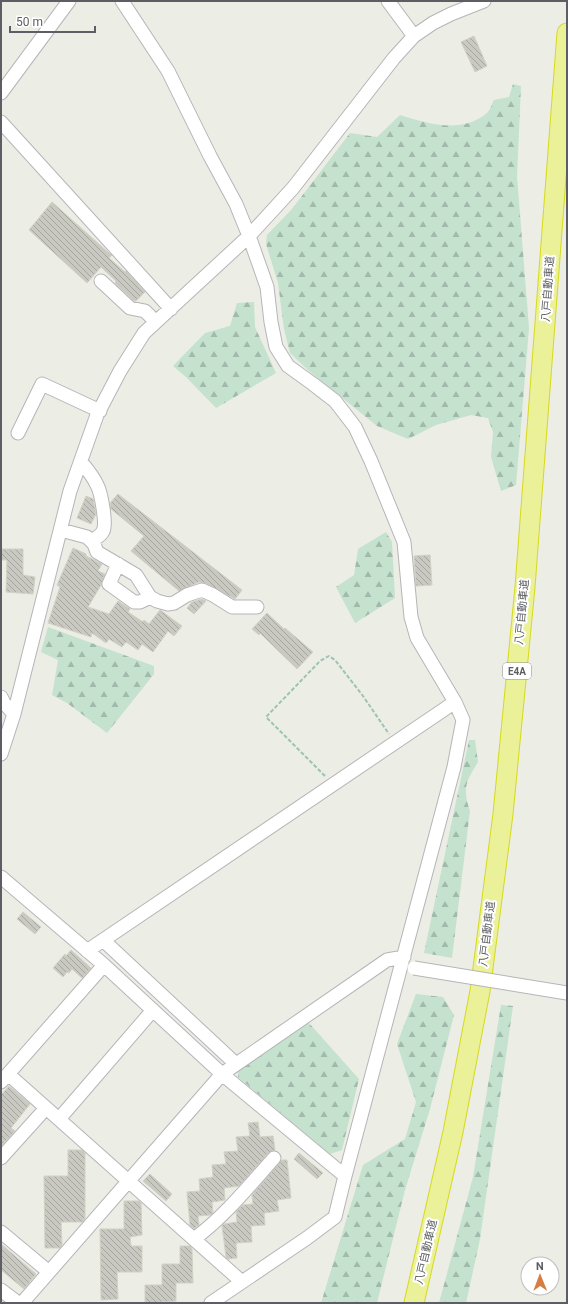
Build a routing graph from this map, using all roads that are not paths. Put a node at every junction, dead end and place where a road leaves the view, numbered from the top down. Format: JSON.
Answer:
{"nodes":[{"id":1,"x":69,"y":1,"type":"edge"},
{"id":2,"x":122,"y":1,"type":"edge"},
{"id":3,"x":388,"y":1,"type":"edge"},
{"id":4,"x":484,"y":1,"type":"edge"},
{"id":5,"x":567,"y":33,"type":"edge"},
{"id":6,"x":414,"y":36,"type":"junction"},
{"id":7,"x":1,"y":93,"type":"edge"},
{"id":8,"x":1,"y":122,"type":"edge"},
{"id":9,"x":249,"y":236,"type":"junction"},
{"id":10,"x":101,"y":281,"type":"dead end"},
{"id":11,"x":171,"y":309,"type":"junction"},
{"id":12,"x":156,"y":322,"type":"junction"},
{"id":13,"x":100,"y":411,"type":"junction"},
{"id":14,"x":18,"y":433,"type":"dead end"},
{"id":15,"x":81,"y":462,"type":"junction"},
{"id":16,"x":61,"y":530,"type":"junction"},
{"id":17,"x":92,"y":541,"type":"junction"},
{"id":18,"x":118,"y":564,"type":"junction"},
{"id":19,"x":136,"y":575,"type":"junction"},
{"id":20,"x":121,"y":592,"type":"junction"},
{"id":21,"x":150,"y":597,"type":"junction"},
{"id":22,"x":257,"y":607,"type":"dead end"},
{"id":23,"x":1,"y":697,"type":"edge"},
{"id":24,"x":455,"y":702,"type":"junction"},
{"id":25,"x":14,"y":714,"type":"junction"},
{"id":26,"x":1,"y":754,"type":"edge"},
{"id":27,"x":1,"y":877,"type":"edge"},
{"id":28,"x":104,"y":941,"type":"junction"},
{"id":29,"x":87,"y":951,"type":"junction"},
{"id":30,"x":407,"y":964,"type":"junction"},
{"id":31,"x":104,"y":965,"type":"junction"},
{"id":32,"x":567,"y":993,"type":"edge"},
{"id":33,"x":153,"y":1010,"type":"junction"},
{"id":34,"x":236,"y":1064,"type":"junction"},
{"id":35,"x":222,"y":1074,"type":"junction"},
{"id":36,"x":5,"y":1078,"type":"edge"},
{"id":37,"x":46,"y":1108,"type":"junction"},
{"id":38,"x":59,"y":1119,"type":"junction"},
{"id":39,"x":1,"y":1158,"type":"edge"},
{"id":40,"x":274,"y":1158,"type":"dead end"},
{"id":41,"x":345,"y":1176,"type":"junction"},
{"id":42,"x":128,"y":1181,"type":"junction"},
{"id":43,"x":1,"y":1232,"type":"edge"},
{"id":44,"x":194,"y":1239,"type":"junction"},
{"id":45,"x":49,"y":1272,"type":"junction"},
{"id":46,"x":242,"y":1282,"type":"junction"},
{"id":47,"x":1,"y":1290,"type":"edge"},
{"id":48,"x":18,"y":1303,"type":"edge"},
{"id":49,"x":22,"y":1303,"type":"edge"},
{"id":50,"x":211,"y":1303,"type":"edge"},
{"id":51,"x":414,"y":1303,"type":"edge"}],
"edges":[{"from":1,"to":7,"type":"street"},
{"from":2,"to":9,"type":"street"},
{"from":3,"to":6,"type":"street"},
{"from":4,"to":6,"type":"street"},
{"from":5,"to":51,"type":"highway","name":"八戸自動車道","number":"E4A"},
{"from":6,"to":9,"type":"street"},
{"from":8,"to":11,"type":"street"},
{"from":9,"to":11,"type":"street"},
{"from":9,"to":24,"type":"street"},
{"from":10,"to":12,"type":"street"},
{"from":11,"to":12,"type":"street"},
{"from":12,"to":13,"type":"street"},
{"from":13,"to":14,"type":"street"},
{"from":13,"to":15,"type":"street"},
{"from":15,"to":16,"type":"street"},
{"from":15,"to":17,"type":"street"},
{"from":16,"to":17,"type":"street"},
{"from":16,"to":25,"type":"street"},
{"from":17,"to":18,"type":"street"},
{"from":18,"to":19,"type":"street"},
{"from":18,"to":20,"type":"street"},
{"from":19,"to":20,"type":"street"},
{"from":19,"to":21,"type":"street"},
{"from":20,"to":21,"type":"street"},
{"from":21,"to":22,"type":"street"},
{"from":23,"to":25,"type":"street"},
{"from":24,"to":28,"type":"street"},
{"from":24,"to":30,"type":"street"},
{"from":25,"to":26,"type":"street"},
{"from":27,"to":29,"type":"street"},
{"from":28,"to":29,"type":"street"},
{"from":28,"to":34,"type":"street"},
{"from":29,"to":31,"type":"street"},
{"from":30,"to":32,"type":"street","bridge":true},
{"from":30,"to":34,"type":"street"},
{"from":30,"to":41,"type":"street"},
{"from":31,"to":33,"type":"street"},
{"from":31,"to":36,"type":"street"},
{"from":33,"to":35,"type":"street"},
{"from":33,"to":38,"type":"street"},
{"from":34,"to":35,"type":"street"},
{"from":35,"to":41,"type":"street"},
{"from":35,"to":42,"type":"street"},
{"from":36,"to":37,"type":"street"},
{"from":37,"to":38,"type":"street"},
{"from":37,"to":39,"type":"street"},
{"from":38,"to":42,"type":"street"},
{"from":40,"to":44,"type":"street"},
{"from":41,"to":46,"type":"street"},
{"from":42,"to":44,"type":"street"},
{"from":42,"to":45,"type":"street"},
{"from":43,"to":45,"type":"street"},
{"from":44,"to":46,"type":"street"},
{"from":45,"to":49,"type":"street"},
{"from":46,"to":50,"type":"street"},
{"from":47,"to":48,"type":"street"}]}
